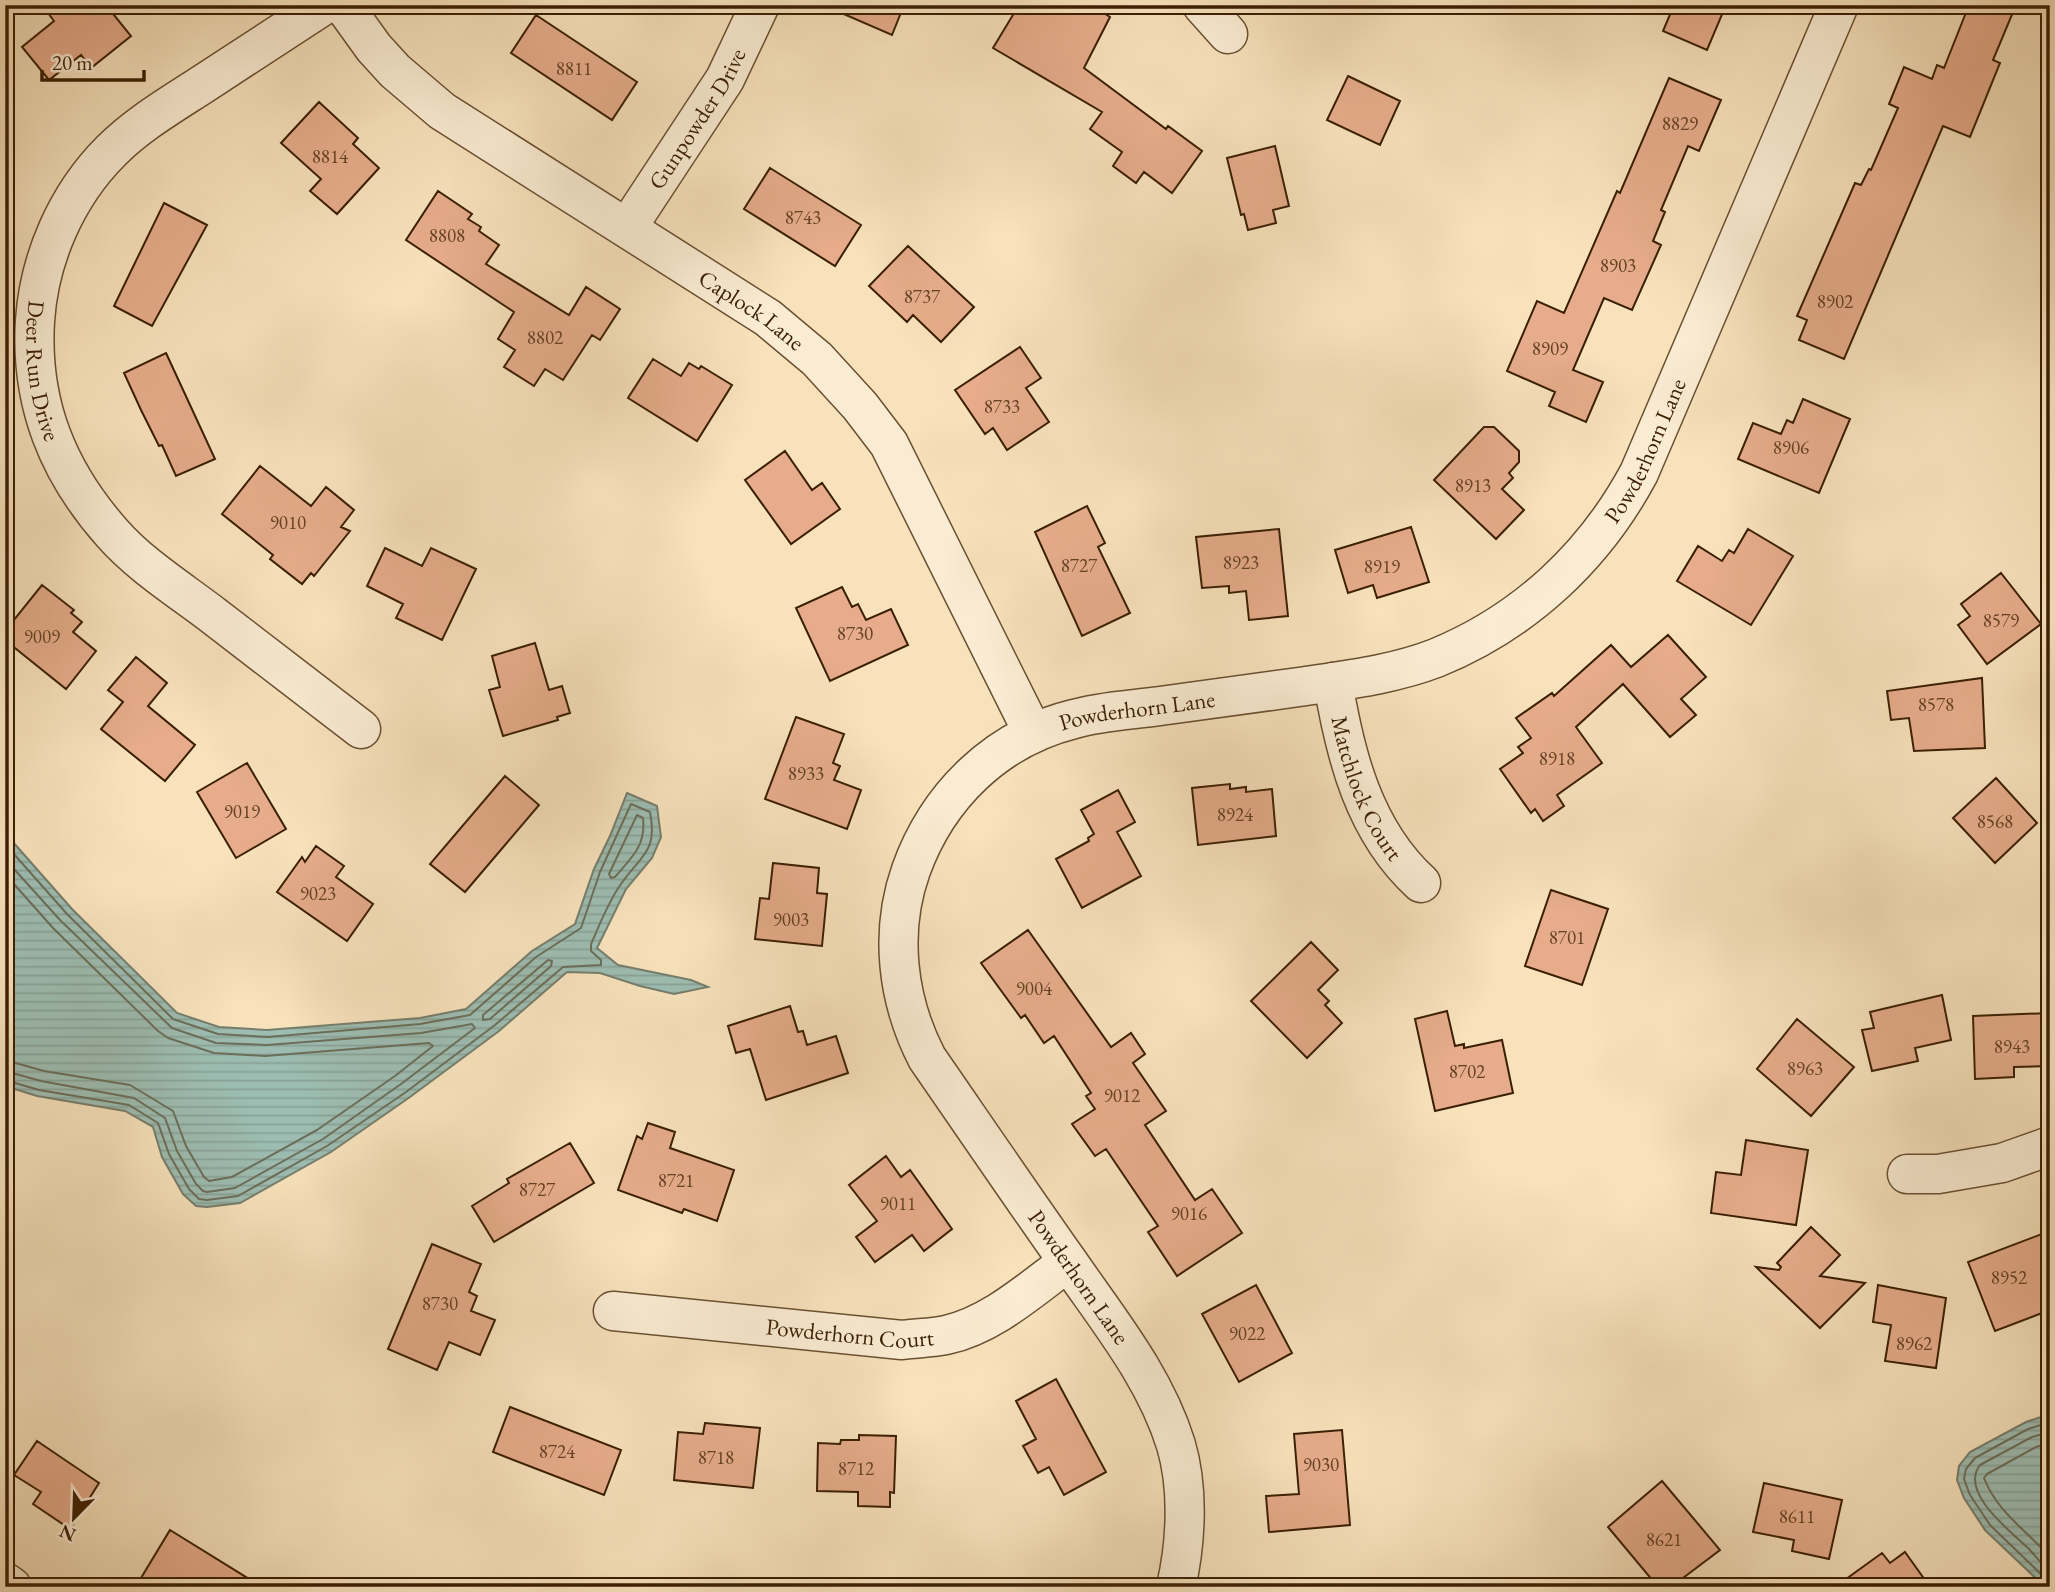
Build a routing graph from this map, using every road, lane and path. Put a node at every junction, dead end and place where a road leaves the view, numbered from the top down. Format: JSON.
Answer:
{"nodes":[{"id":1,"x":324,"y":5,"type":"edge"},
{"id":2,"x":343,"y":5,"type":"edge"},
{"id":3,"x":760,"y":5,"type":"edge"},
{"id":4,"x":1202,"y":5,"type":"edge"},
{"id":5,"x":1839,"y":5,"type":"edge"},
{"id":6,"x":1228,"y":34,"type":"dead end"},
{"id":7,"x":627,"y":228,"type":"junction"},
{"id":8,"x":1333,"y":682,"type":"junction"},
{"id":9,"x":361,"y":729,"type":"dead end"},
{"id":10,"x":1033,"y":733,"type":"junction"},
{"id":11,"x":1421,"y":883,"type":"dead end"},
{"id":12,"x":2050,"y":1146,"type":"edge"},
{"id":13,"x":1906,"y":1174,"type":"dead end"},
{"id":14,"x":1068,"y":1262,"type":"junction"},
{"id":15,"x":613,"y":1311,"type":"dead end"},
{"id":16,"x":5,"y":1582,"type":"edge"},
{"id":17,"x":12,"y":1587,"type":"edge"},
{"id":18,"x":1176,"y":1587,"type":"edge"}],
"edges":[{"from":1,"to":9,"type":"street","name":"Deer Run Drive"},
{"from":2,"to":7,"type":"street","name":"Caplock Lane"},
{"from":3,"to":7,"type":"street","name":"Gunpowder Drive"},
{"from":4,"to":6,"type":"street"},
{"from":5,"to":8,"type":"street","name":"Powderhorn Lane"},
{"from":7,"to":10,"type":"street","name":"Caplock Lane"},
{"from":8,"to":10,"type":"street","name":"Powderhorn Lane"},
{"from":8,"to":11,"type":"street","name":"Matchlock Court"},
{"from":10,"to":14,"type":"street","name":"Powderhorn Lane"},
{"from":12,"to":13,"type":"street"},
{"from":14,"to":15,"type":"street","name":"Powderhorn Court"},
{"from":14,"to":18,"type":"street","name":"Powderhorn Lane"},
{"from":16,"to":17,"type":"street"}]}
